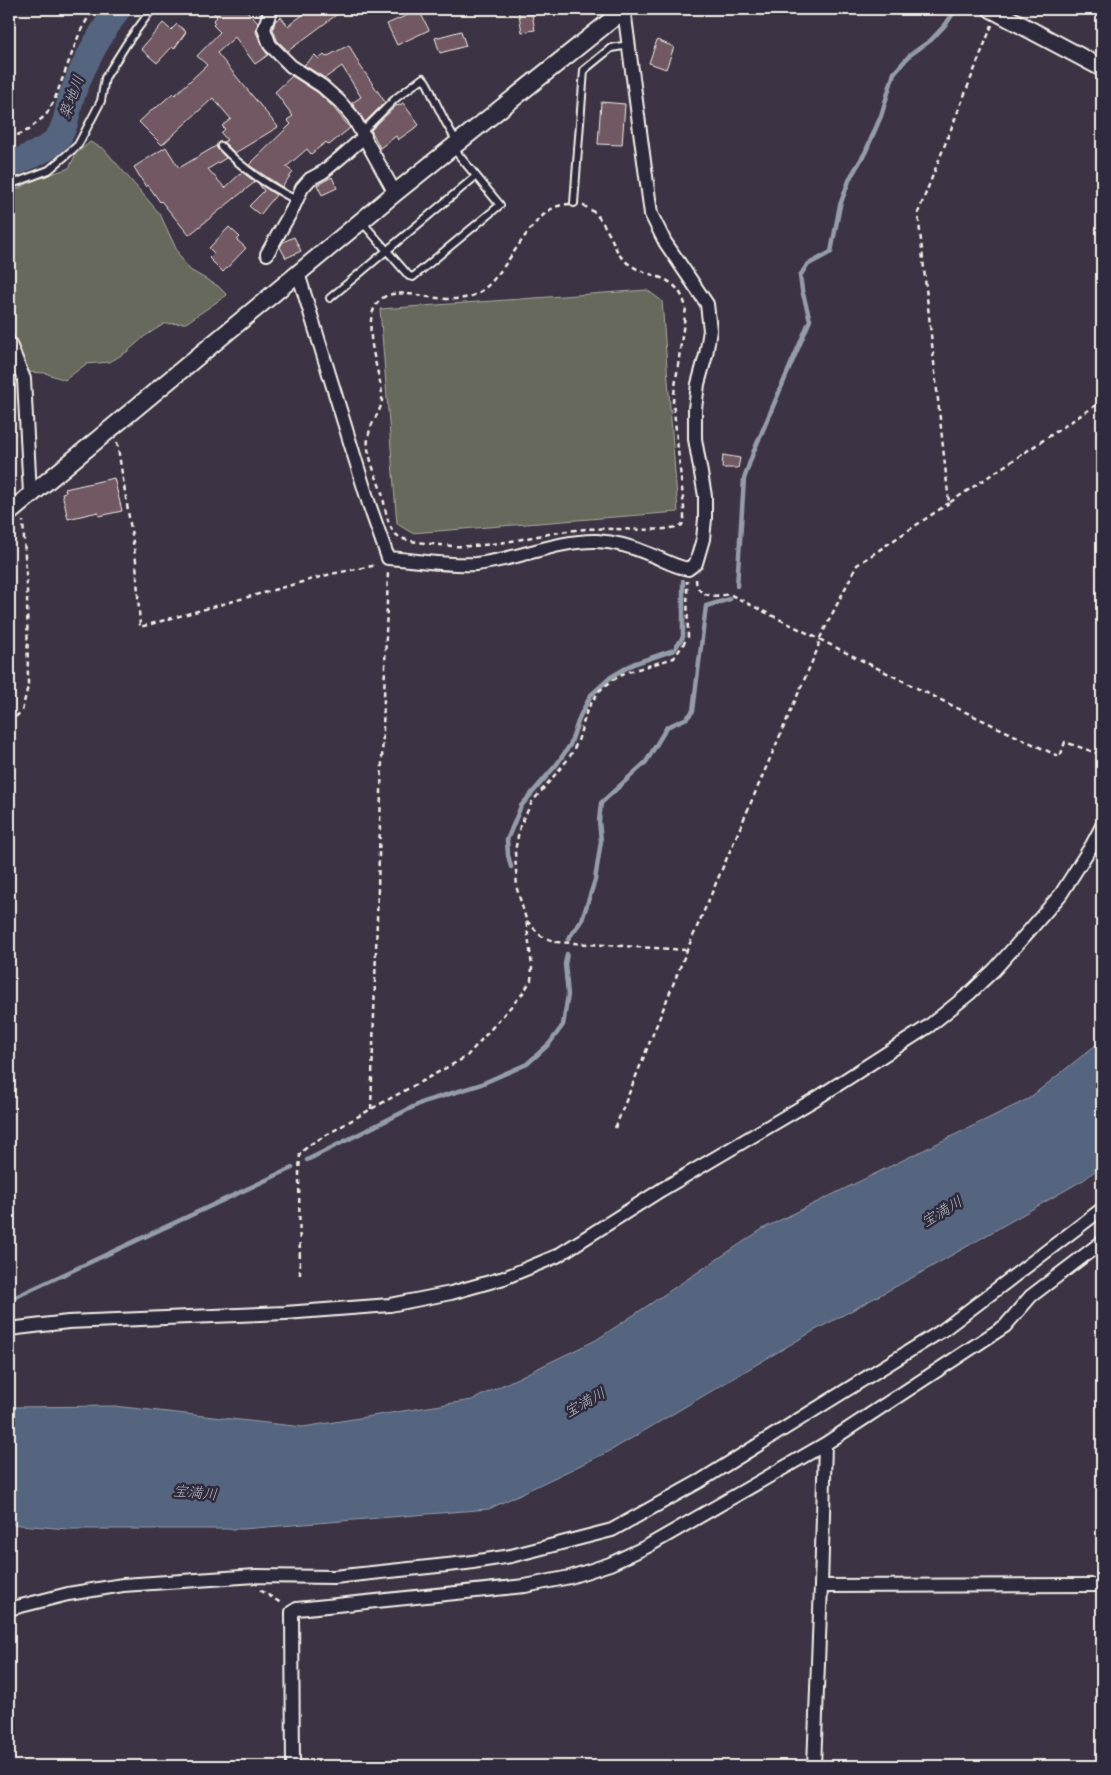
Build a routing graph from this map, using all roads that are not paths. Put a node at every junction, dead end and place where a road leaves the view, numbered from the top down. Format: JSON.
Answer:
{"nodes":[{"id":1,"x":152,"y":9,"type":"edge"},
{"id":2,"x":271,"y":9,"type":"edge"},
{"id":3,"x":625,"y":9,"type":"edge"},
{"id":4,"x":995,"y":11,"type":"edge"},
{"id":5,"x":629,"y":45,"type":"junction"},
{"id":6,"x":1102,"y":68,"type":"edge"},
{"id":7,"x":364,"y":134,"type":"junction"},
{"id":8,"x":455,"y":145,"type":"junction"},
{"id":9,"x":221,"y":146,"type":"dead end"},
{"id":10,"x":476,"y":176,"type":"junction"},
{"id":11,"x":9,"y":185,"type":"edge"},
{"id":12,"x":395,"y":193,"type":"junction"},
{"id":13,"x":296,"y":200,"type":"junction"},
{"id":14,"x":574,"y":203,"type":"road end"},
{"id":15,"x":362,"y":221,"type":"junction"},
{"id":16,"x":387,"y":251,"type":"junction"},
{"id":17,"x":267,"y":254,"type":"dead end"},
{"id":18,"x":298,"y":273,"type":"junction"},
{"id":19,"x":330,"y":298,"type":"dead end"},
{"id":20,"x":9,"y":342,"type":"edge"},
{"id":21,"x":19,"y":502,"type":"edge"},
{"id":22,"x":1102,"y":826,"type":"edge"},
{"id":23,"x":1102,"y":1209,"type":"edge"},
{"id":24,"x":1102,"y":1242,"type":"edge"},
{"id":25,"x":9,"y":1329,"type":"edge"},
{"id":26,"x":825,"y":1444,"type":"junction"},
{"id":27,"x":1102,"y":1585,"type":"edge"},
{"id":28,"x":821,"y":1586,"type":"junction"},
{"id":29,"x":9,"y":1609,"type":"edge"},
{"id":30,"x":292,"y":1766,"type":"edge"},
{"id":31,"x":814,"y":1766,"type":"edge"}],
"edges":[{"from":1,"to":11,"type":"lane"},
{"from":2,"to":7,"type":"street"},
{"from":3,"to":5,"type":"street"},
{"from":3,"to":8,"type":"street"},
{"from":4,"to":6,"type":"street"},
{"from":5,"to":14,"type":"lane"},
{"from":5,"to":18,"type":"street"},
{"from":7,"to":8,"type":"lane"},
{"from":7,"to":12,"type":"street"},
{"from":7,"to":13,"type":"street"},
{"from":8,"to":10,"type":"lane"},
{"from":8,"to":12,"type":"street"},
{"from":9,"to":13,"type":"lane"},
{"from":10,"to":16,"type":"lane"},
{"from":10,"to":16,"type":"lane"},
{"from":12,"to":15,"type":"street"},
{"from":13,"to":17,"type":"street"},
{"from":15,"to":16,"type":"lane"},
{"from":15,"to":18,"type":"street"},
{"from":16,"to":19,"type":"lane"},
{"from":18,"to":21,"type":"street"},
{"from":20,"to":21,"type":"street"},
{"from":22,"to":25,"type":"street"},
{"from":23,"to":29,"type":"street"},
{"from":24,"to":26,"type":"street"},
{"from":26,"to":28,"type":"street"},
{"from":26,"to":30,"type":"street"},
{"from":27,"to":28,"type":"street"},
{"from":28,"to":31,"type":"street"}]}
